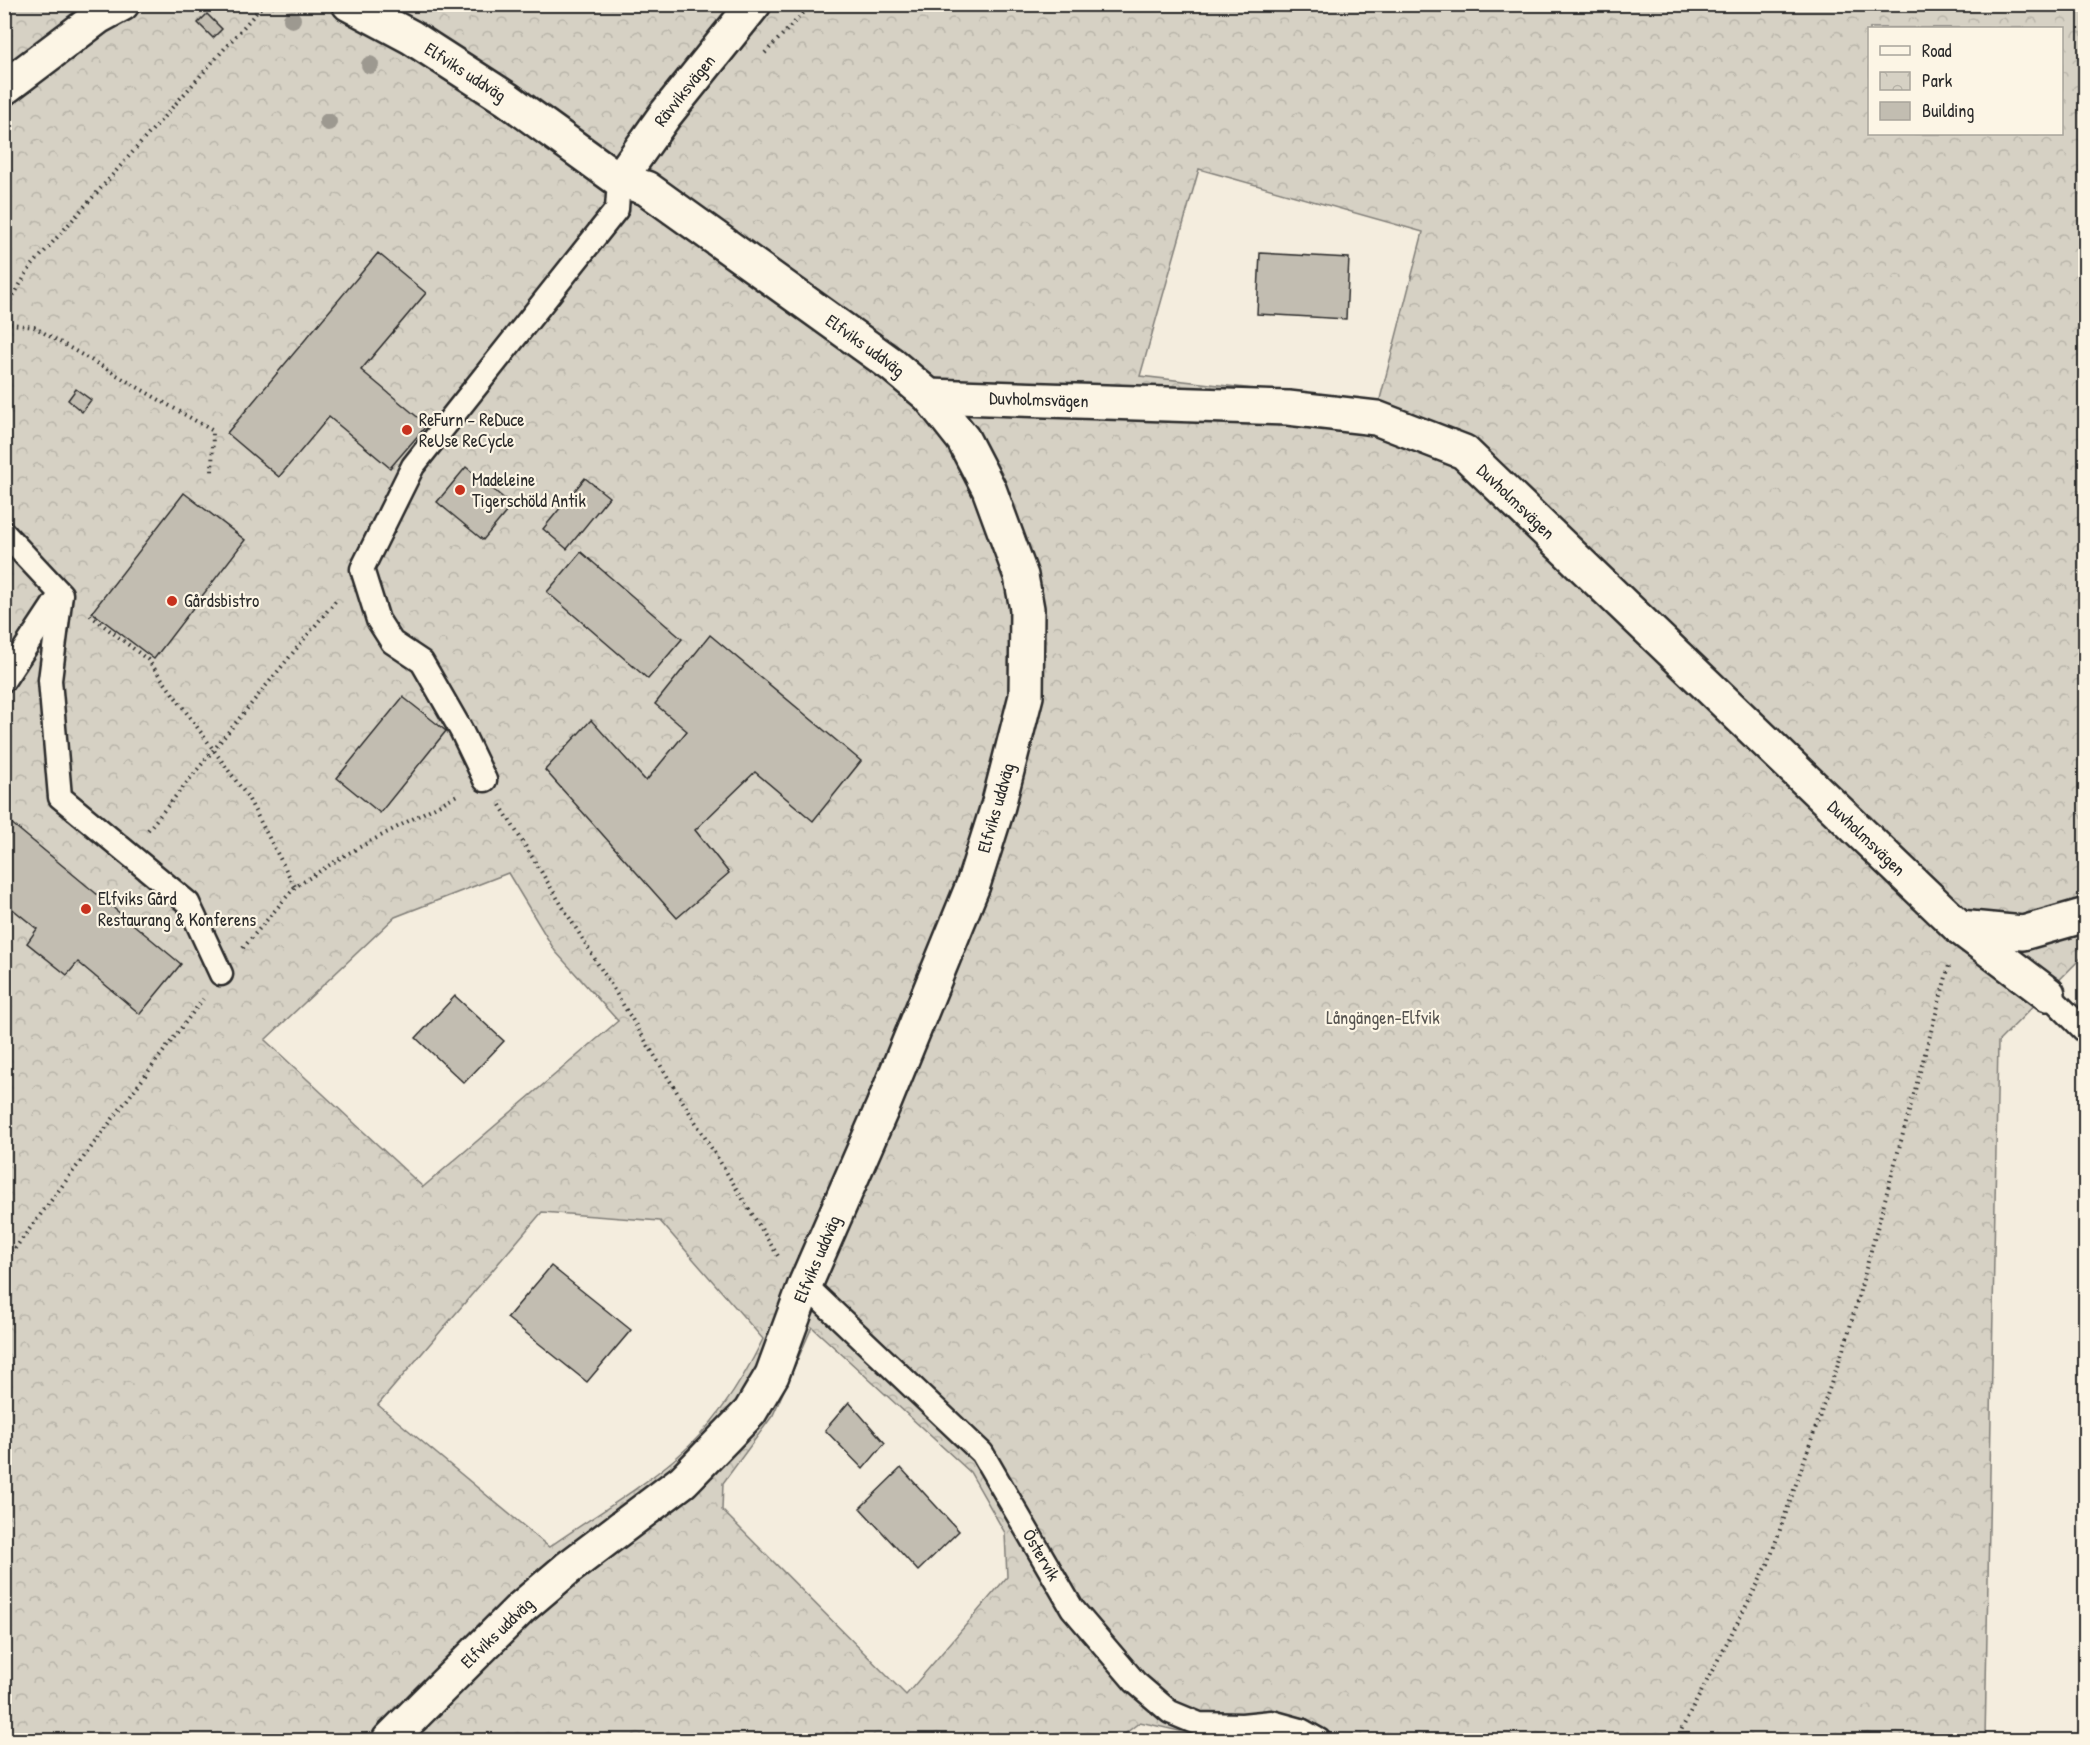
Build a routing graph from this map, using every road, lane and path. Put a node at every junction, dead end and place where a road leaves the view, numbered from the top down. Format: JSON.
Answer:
{"nodes":[{"id":1,"x":122,"y":4,"type":"edge"},
{"id":2,"x":264,"y":4,"type":"edge"},
{"id":3,"x":349,"y":4,"type":"edge"},
{"id":4,"x":754,"y":4,"type":"edge"},
{"id":5,"x":4,"y":87,"type":"edge"},
{"id":6,"x":619,"y":180,"type":"junction"},
{"id":7,"x":4,"y":311,"type":"edge"},
{"id":8,"x":4,"y":323,"type":"edge"},
{"id":9,"x":929,"y":396,"type":"junction"},
{"id":10,"x":212,"y":474,"type":"dead end"},
{"id":11,"x":4,"y":533,"type":"edge"},
{"id":12,"x":362,"y":569,"type":"junction"},
{"id":13,"x":60,"y":594,"type":"junction"},
{"id":14,"x":4,"y":680,"type":"edge"},
{"id":15,"x":213,"y":747,"type":"junction"},
{"id":16,"x":484,"y":780,"type":"junction"},
{"id":17,"x":129,"y":854,"type":"junction"},
{"id":18,"x":295,"y":887,"type":"junction"},
{"id":19,"x":2085,"y":915,"type":"edge"},
{"id":20,"x":1959,"y":927,"type":"junction"},
{"id":21,"x":221,"y":974,"type":"junction"},
{"id":22,"x":2048,"y":994,"type":"joint"},
{"id":23,"x":2085,"y":1032,"type":"edge"},
{"id":24,"x":4,"y":1263,"type":"edge"},
{"id":25,"x":805,"y":1285,"type":"junction"},
{"id":26,"x":389,"y":1740,"type":"edge"},
{"id":27,"x":1319,"y":1740,"type":"edge"},
{"id":28,"x":1676,"y":1740,"type":"edge"}],
"edges":[{"from":1,"to":5,"type":"street"},
{"from":2,"to":7,"type":"path"},
{"from":3,"to":6,"type":"street","name":"Elfviks uddväg"},
{"from":4,"to":6,"type":"street","name":"Rävviksvägen"},
{"from":6,"to":9,"type":"street","name":"Elfviks uddväg"},
{"from":6,"to":12,"type":"lane"},
{"from":8,"to":10,"type":"path"},
{"from":9,"to":20,"type":"street","name":"Duvholmsvägen"},
{"from":9,"to":25,"type":"street","name":"Elfviks uddväg"},
{"from":11,"to":13,"type":"lane"},
{"from":12,"to":15,"type":"path"},
{"from":12,"to":16,"type":"lane"},
{"from":13,"to":14,"type":"lane"},
{"from":13,"to":15,"type":"path"},
{"from":13,"to":17,"type":"lane"},
{"from":15,"to":17,"type":"path"},
{"from":15,"to":18,"type":"path"},
{"from":16,"to":18,"type":"path"},
{"from":16,"to":25,"type":"path"},
{"from":17,"to":21,"type":"lane"},
{"from":18,"to":21,"type":"path"},
{"from":19,"to":20,"type":"street"},
{"from":20,"to":22,"type":"street","name":"Duvholmsvägen"},
{"from":20,"to":28,"type":"path"},
{"from":21,"to":24,"type":"path"},
{"from":22,"to":23,"type":"lane"},
{"from":25,"to":26,"type":"street","name":"Elfviks uddväg"},
{"from":25,"to":27,"type":"lane","name":"Östervik"}]}
